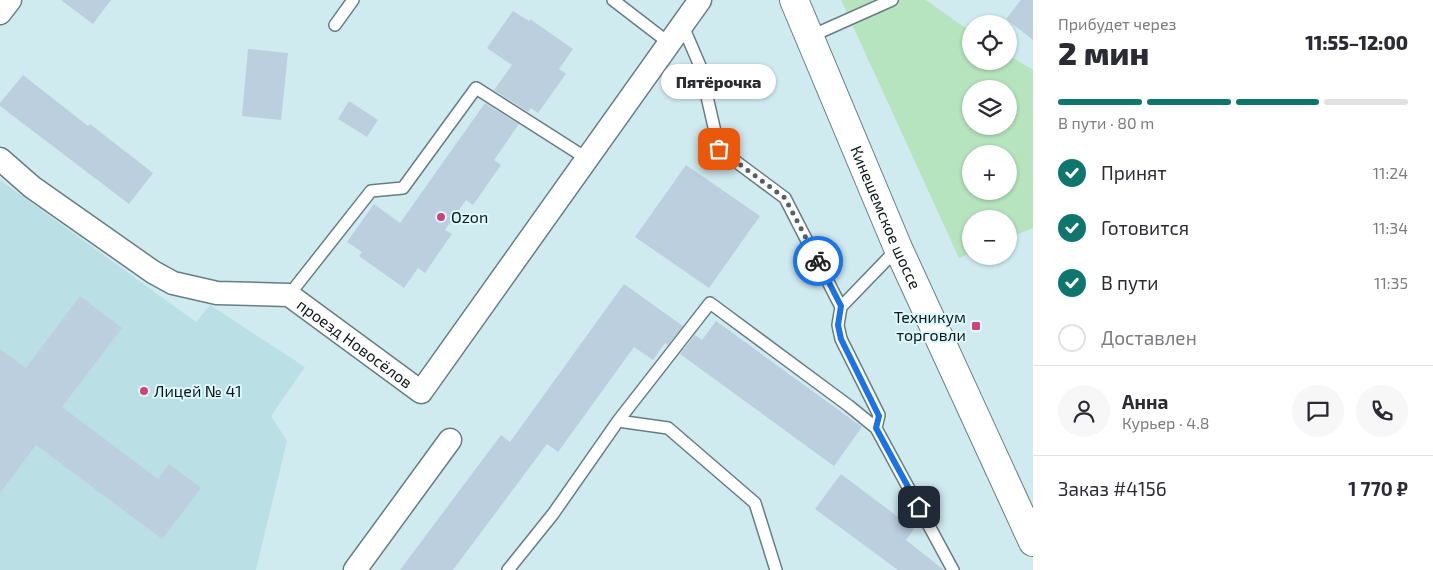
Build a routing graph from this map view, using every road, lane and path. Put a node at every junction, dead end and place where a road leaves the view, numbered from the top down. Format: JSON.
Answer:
{"nodes":[{"id":1,"x":10,"y":0,"type":"edge"},
{"id":2,"x":353,"y":0,"type":"edge"},
{"id":3,"x":613,"y":0,"type":"edge"},
{"id":4,"x":700,"y":0,"type":"edge"},
{"id":5,"x":794,"y":0,"type":"edge"},
{"id":6,"x":892,"y":0,"type":"edge"},
{"id":7,"x":0,"y":13,"type":"edge"},
{"id":8,"x":682,"y":24,"type":"junction"},
{"id":9,"x":334,"y":25,"type":"dead end"},
{"id":10,"x":809,"y":37,"type":"junction"},
{"id":11,"x":669,"y":43,"type":"junction"},
{"id":12,"x":586,"y":158,"type":"junction"},
{"id":13,"x":0,"y":159,"type":"edge"},
{"id":14,"x":898,"y":248,"type":"junction"},
{"id":15,"x":289,"y":295,"type":"junction"},
{"id":16,"x":841,"y":306,"type":"junction"},
{"id":17,"x":618,"y":421,"type":"junction"},
{"id":18,"x":876,"y":428,"type":"junction"},
{"id":19,"x":450,"y":440,"type":"dead end"},
{"id":20,"x":1033,"y":542,"type":"edge"},
{"id":21,"x":354,"y":570,"type":"edge"},
{"id":22,"x":508,"y":570,"type":"edge"},
{"id":23,"x":776,"y":570,"type":"edge"},
{"id":24,"x":953,"y":570,"type":"edge"}],
"edges":[{"from":1,"to":7,"type":"street"},
{"from":2,"to":9,"type":"lane"},
{"from":3,"to":11,"type":"lane"},
{"from":4,"to":8,"type":"street","name":"проезд Новосёлов"},
{"from":5,"to":10,"type":"main road","name":"Кинешемское шоссе"},
{"from":6,"to":10,"type":"lane"},
{"from":8,"to":11,"type":"street","name":"проезд Новосёлов"},
{"from":8,"to":16,"type":"lane"},
{"from":10,"to":14,"type":"main road","name":"Кинешемское шоссе"},
{"from":11,"to":12,"type":"street","name":"проезд Новосёлов"},
{"from":12,"to":15,"type":"lane"},
{"from":12,"to":15,"type":"street","name":"проезд Новосёлов"},
{"from":13,"to":15,"type":"street","name":"проезд Новосёлов"},
{"from":14,"to":16,"type":"lane"},
{"from":14,"to":20,"type":"main road","name":"Кинешемское шоссе"},
{"from":16,"to":18,"type":"lane"},
{"from":17,"to":18,"type":"lane"},
{"from":17,"to":22,"type":"lane"},
{"from":17,"to":23,"type":"lane"},
{"from":18,"to":24,"type":"lane"},
{"from":19,"to":21,"type":"street"}]}
